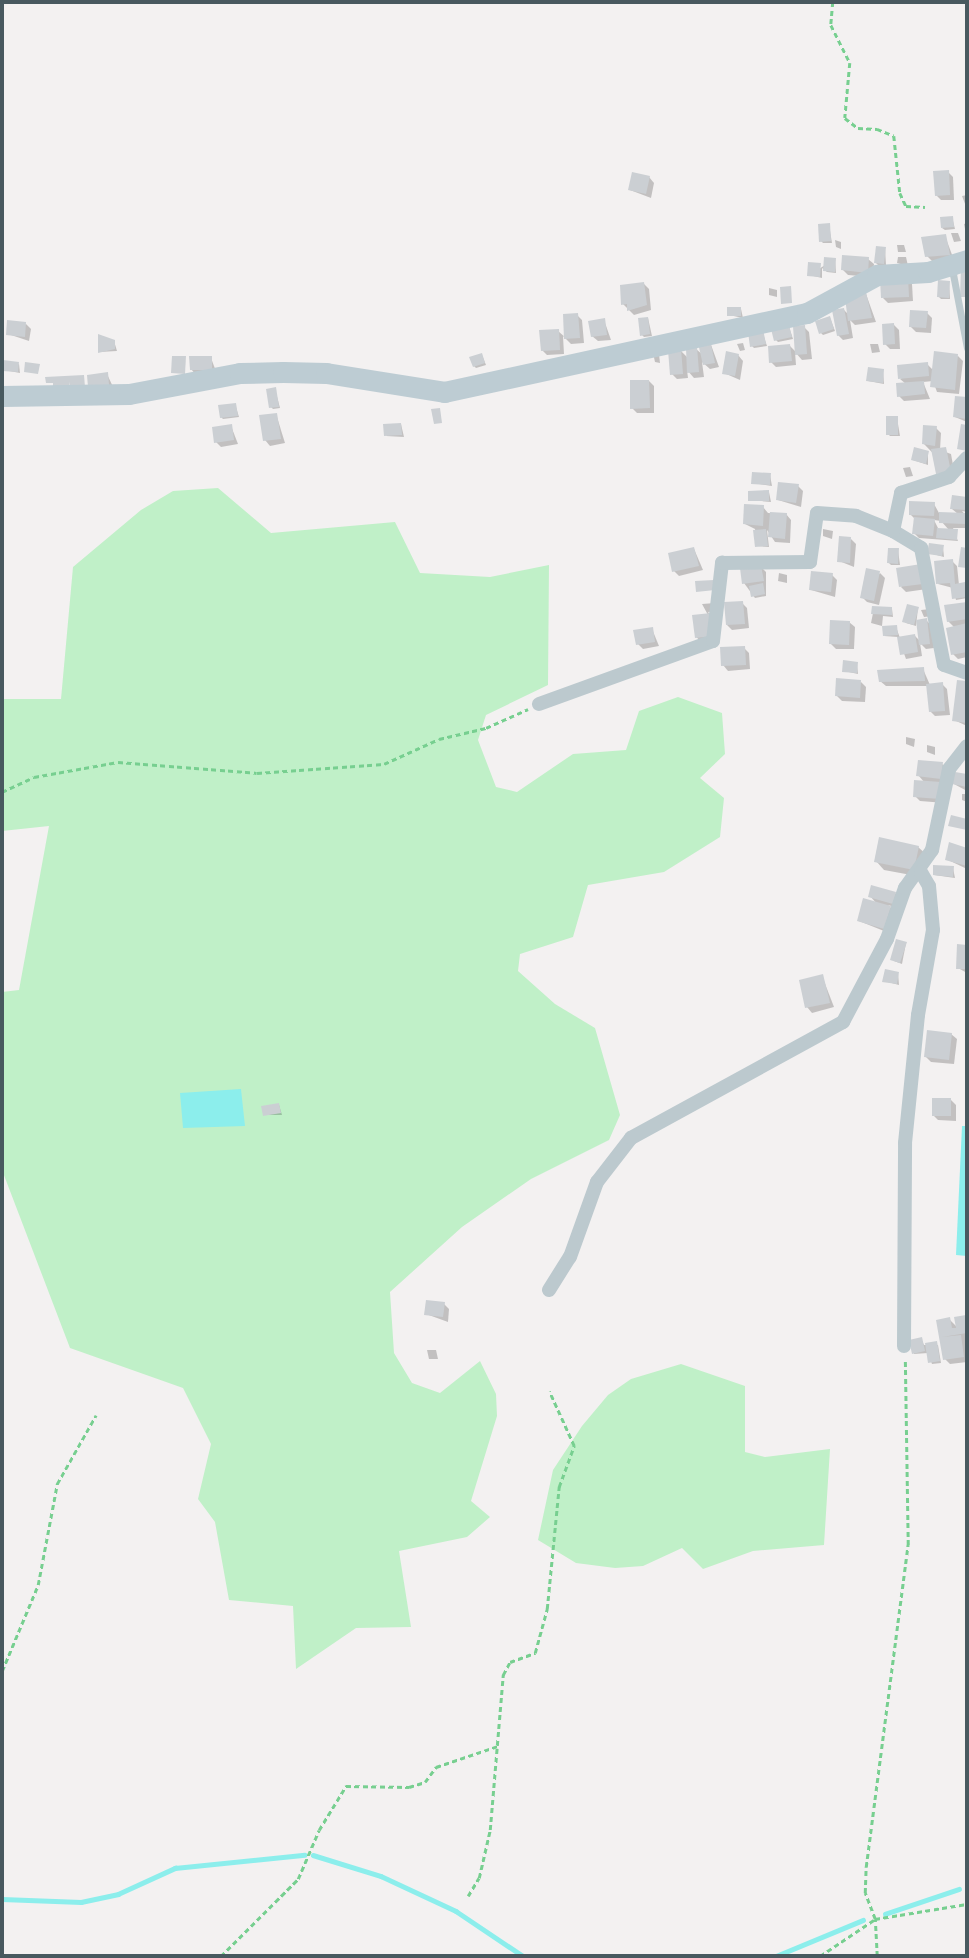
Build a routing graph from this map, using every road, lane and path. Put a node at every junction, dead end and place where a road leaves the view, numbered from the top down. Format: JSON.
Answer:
{"nodes":[{"id":1,"x":833,"y":2,"type":"edge"},
{"id":2,"x":925,"y":208,"type":"dead end"},
{"id":3,"x":963,"y":261,"type":"edge"},
{"id":4,"x":967,"y":348,"type":"edge"},
{"id":5,"x":2,"y":396,"type":"edge"},
{"id":6,"x":967,"y":458,"type":"edge"},
{"id":7,"x":893,"y":531,"type":"junction"},
{"id":8,"x":967,"y":673,"type":"edge"},
{"id":9,"x":539,"y":704,"type":"joint"},
{"id":10,"x":967,"y":746,"type":"edge"},
{"id":11,"x":2,"y":792,"type":"edge"},
{"id":12,"x":921,"y":872,"type":"junction"},
{"id":13,"x":549,"y":1290,"type":"dead end"},
{"id":14,"x":904,"y":1346,"type":"joint"},
{"id":15,"x":549,"y":1391,"type":"dead end"},
{"id":16,"x":96,"y":1415,"type":"dead end"},
{"id":17,"x":2,"y":1671,"type":"edge"},
{"id":18,"x":498,"y":1746,"type":"junction"},
{"id":19,"x":468,"y":1896,"type":"dead end"},
{"id":20,"x":967,"y":1904,"type":"edge"},
{"id":21,"x":875,"y":1919,"type":"junction"},
{"id":22,"x":221,"y":1956,"type":"edge"},
{"id":23,"x":820,"y":1956,"type":"edge"},
{"id":24,"x":877,"y":1956,"type":"edge"}],
"edges":[{"from":1,"to":2,"type":"path"},
{"from":3,"to":4,"type":"lane"},
{"from":3,"to":5,"type":"street"},
{"from":6,"to":7,"type":"street"},
{"from":7,"to":8,"type":"street"},
{"from":7,"to":9,"type":"street"},
{"from":9,"to":11,"type":"path"},
{"from":10,"to":12,"type":"street"},
{"from":12,"to":13,"type":"street"},
{"from":12,"to":14,"type":"street"},
{"from":14,"to":21,"type":"path"},
{"from":15,"to":18,"type":"path"},
{"from":16,"to":17,"type":"path"},
{"from":18,"to":19,"type":"path"},
{"from":18,"to":22,"type":"path"},
{"from":20,"to":21,"type":"path"},
{"from":21,"to":23,"type":"path"},
{"from":21,"to":24,"type":"path"}]}
